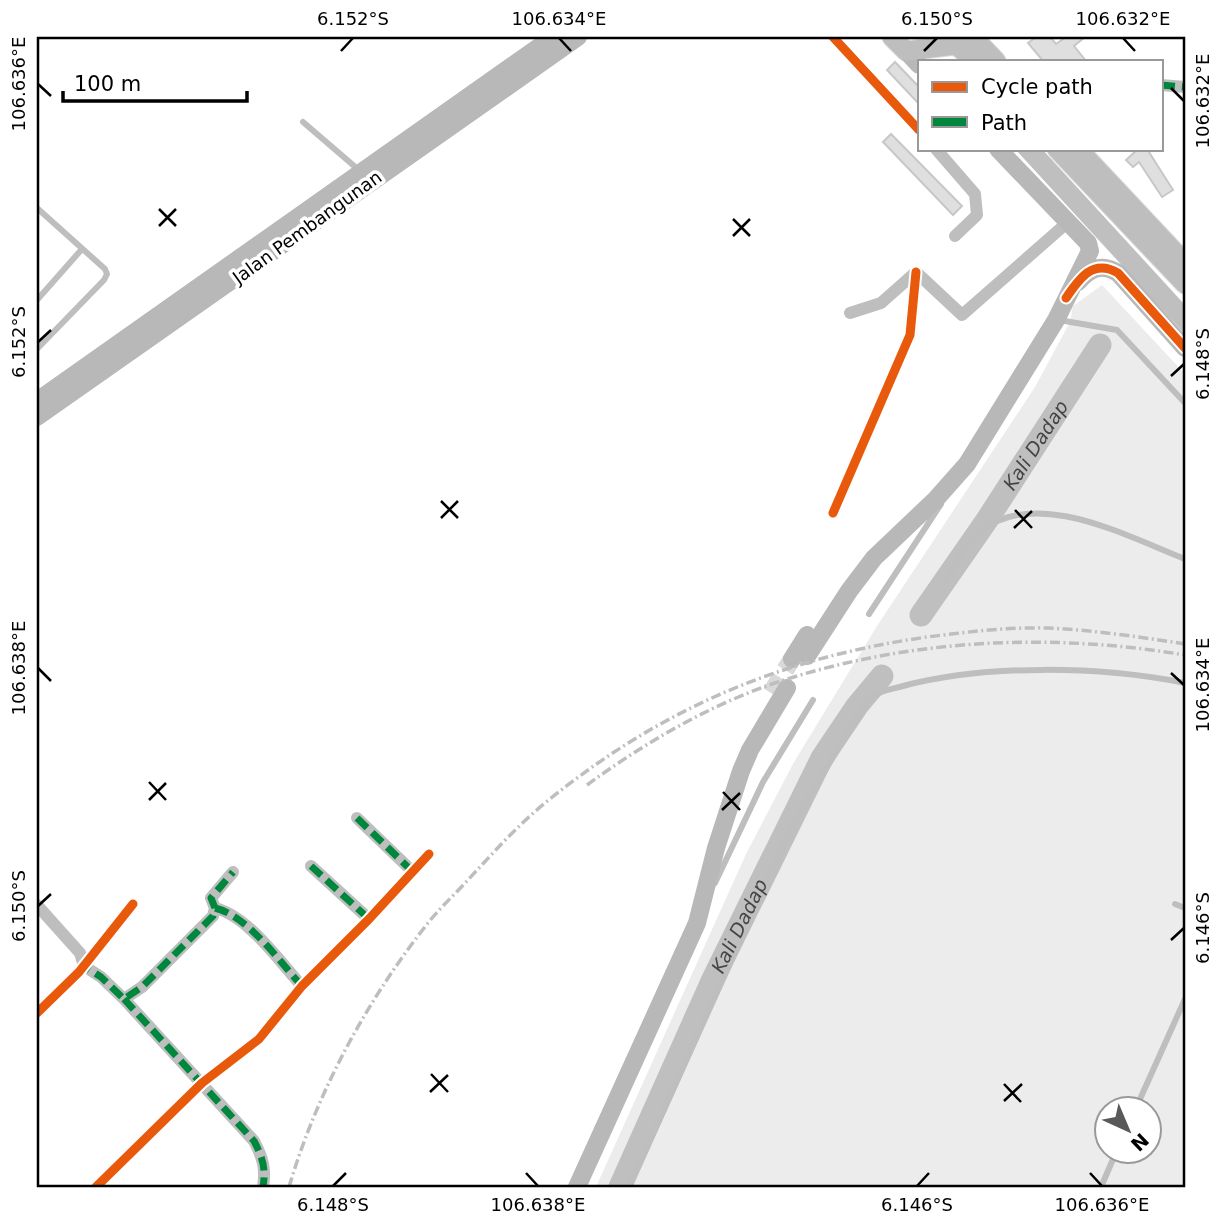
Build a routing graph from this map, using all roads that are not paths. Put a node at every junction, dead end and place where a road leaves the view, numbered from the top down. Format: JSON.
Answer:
{"nodes":[{"id":1,"x":553,"y":37,"type":"edge"},
{"id":2,"x":578,"y":37,"type":"edge"},
{"id":3,"x":833,"y":37,"type":"edge"},
{"id":4,"x":959,"y":41,"type":"edge"},
{"id":5,"x":910,"y":51,"type":"edge"},
{"id":6,"x":974,"y":60,"type":"edge"},
{"id":7,"x":994,"y":60,"type":"edge"},
{"id":8,"x":1162,"y":85,"type":"edge"},
{"id":9,"x":1185,"y":87,"type":"edge"},
{"id":10,"x":303,"y":122,"type":"dead end"},
{"id":11,"x":918,"y":129,"type":"edge"},
{"id":12,"x":937,"y":150,"type":"edge"},
{"id":13,"x":1000,"y":150,"type":"edge"},
{"id":14,"x":1058,"y":150,"type":"edge"},
{"id":15,"x":1079,"y":150,"type":"edge"},
{"id":16,"x":360,"y":172,"type":"junction"},
{"id":17,"x":37,"y":208,"type":"edge"},
{"id":18,"x":1071,"y":225,"type":"junction"},
{"id":19,"x":955,"y":236,"type":"dead end"},
{"id":20,"x":82,"y":249,"type":"junction"},
{"id":21,"x":1185,"y":263,"type":"edge"},
{"id":22,"x":916,"y":272,"type":"junction"},
{"id":23,"x":1185,"y":284,"type":"edge"},
{"id":24,"x":1066,"y":298,"type":"junction"},
{"id":25,"x":37,"y":300,"type":"edge"},
{"id":26,"x":850,"y":313,"type":"dead end"},
{"id":27,"x":1056,"y":320,"type":"junction"},
{"id":28,"x":1185,"y":348,"type":"edge"},
{"id":29,"x":37,"y":349,"type":"edge"},
{"id":30,"x":1185,"y":403,"type":"edge"},
{"id":31,"x":37,"y":411,"type":"edge"},
{"id":32,"x":986,"y":435,"type":"junction"},
{"id":33,"x":967,"y":464,"type":"junction"},
{"id":34,"x":833,"y":513,"type":"dead end"},
{"id":35,"x":1185,"y":559,"type":"edge"},
{"id":36,"x":945,"y":580,"type":"dead end"},
{"id":37,"x":869,"y":614,"type":"dead end"},
{"id":38,"x":1185,"y":683,"type":"edge"},
{"id":39,"x":813,"y":700,"type":"dead end"},
{"id":40,"x":356,"y":818,"type":"dead end"},
{"id":41,"x":429,"y":854,"type":"dead end"},
{"id":42,"x":311,"y":866,"type":"dead end"},
{"id":43,"x":412,"y":871,"type":"junction"},
{"id":44,"x":233,"y":872,"type":"dead end"},
{"id":45,"x":134,"y":904,"type":"dead end"},
{"id":46,"x":1175,"y":904,"type":"dead end"},
{"id":47,"x":37,"y":905,"type":"edge"},
{"id":48,"x":215,"y":908,"type":"junction"},
{"id":49,"x":1185,"y":908,"type":"edge"},
{"id":50,"x":369,"y":919,"type":"junction"},
{"id":51,"x":697,"y":923,"type":"junction"},
{"id":52,"x":84,"y":966,"type":"junction"},
{"id":53,"x":676,"y":970,"type":"junction"},
{"id":54,"x":302,"y":986,"type":"junction"},
{"id":55,"x":124,"y":999,"type":"junction"},
{"id":56,"x":1185,"y":999,"type":"edge"},
{"id":57,"x":37,"y":1013,"type":"edge"},
{"id":58,"x":202,"y":1083,"type":"junction"},
{"id":59,"x":1142,"y":1094,"type":"edge"},
{"id":60,"x":1111,"y":1164,"type":"edge"},
{"id":61,"x":96,"y":1187,"type":"edge"},
{"id":62,"x":263,"y":1187,"type":"edge"},
{"id":63,"x":578,"y":1187,"type":"edge"},
{"id":64,"x":629,"y":1187,"type":"edge"},
{"id":65,"x":1101,"y":1187,"type":"edge"}],
"edges":[{"from":1,"to":16,"type":"main road","name":"Jalan Pembangunan"},
{"from":2,"to":31,"type":"main road","name":"Jalan Pembangunan"},
{"from":3,"to":11,"type":"street"},
{"from":4,"to":5,"type":"main road"},
{"from":4,"to":6,"type":"main road"},
{"from":4,"to":7,"type":"main road"},
{"from":8,"to":9,"type":"street"},
{"from":10,"to":16,"type":"lane"},
{"from":12,"to":19,"type":"street"},
{"from":13,"to":18,"type":"main road"},
{"from":14,"to":23,"type":"main road"},
{"from":15,"to":21,"type":"main road"},
{"from":16,"to":31,"type":"main road","name":"Jalan Pembangunan"},
{"from":17,"to":20,"type":"lane"},
{"from":18,"to":22,"type":"street"},
{"from":18,"to":24,"type":"main road"},
{"from":20,"to":25,"type":"lane"},
{"from":20,"to":29,"type":"lane"},
{"from":22,"to":26,"type":"street"},
{"from":22,"to":34,"type":"street"},
{"from":24,"to":27,"type":"main road"},
{"from":24,"to":28,"type":"main road"},
{"from":27,"to":30,"type":"lane"},
{"from":27,"to":32,"type":"main road"},
{"from":32,"to":33,"type":"main road"},
{"from":32,"to":33,"type":"main road"},
{"from":33,"to":37,"type":"lane"},
{"from":35,"to":36,"type":"lane"},
{"from":38,"to":64,"type":"lane"},
{"from":39,"to":51,"type":"lane"},
{"from":40,"to":43,"type":"street"},
{"from":41,"to":43,"type":"street"},
{"from":42,"to":50,"type":"street"},
{"from":43,"to":50,"type":"street"},
{"from":44,"to":48,"type":"street"},
{"from":45,"to":52,"type":"street"},
{"from":46,"to":49,"type":"lane"},
{"from":47,"to":52,"type":"street"},
{"from":48,"to":54,"type":"street"},
{"from":48,"to":55,"type":"street"},
{"from":50,"to":54,"type":"street"},
{"from":51,"to":53,"type":"main road"},
{"from":51,"to":53,"type":"main road"},
{"from":52,"to":55,"type":"street"},
{"from":52,"to":57,"type":"street"},
{"from":53,"to":63,"type":"main road"},
{"from":54,"to":58,"type":"street"},
{"from":55,"to":58,"type":"street"},
{"from":56,"to":59,"type":"lane"},
{"from":58,"to":61,"type":"street"},
{"from":58,"to":62,"type":"street"},
{"from":60,"to":65,"type":"lane"}]}
